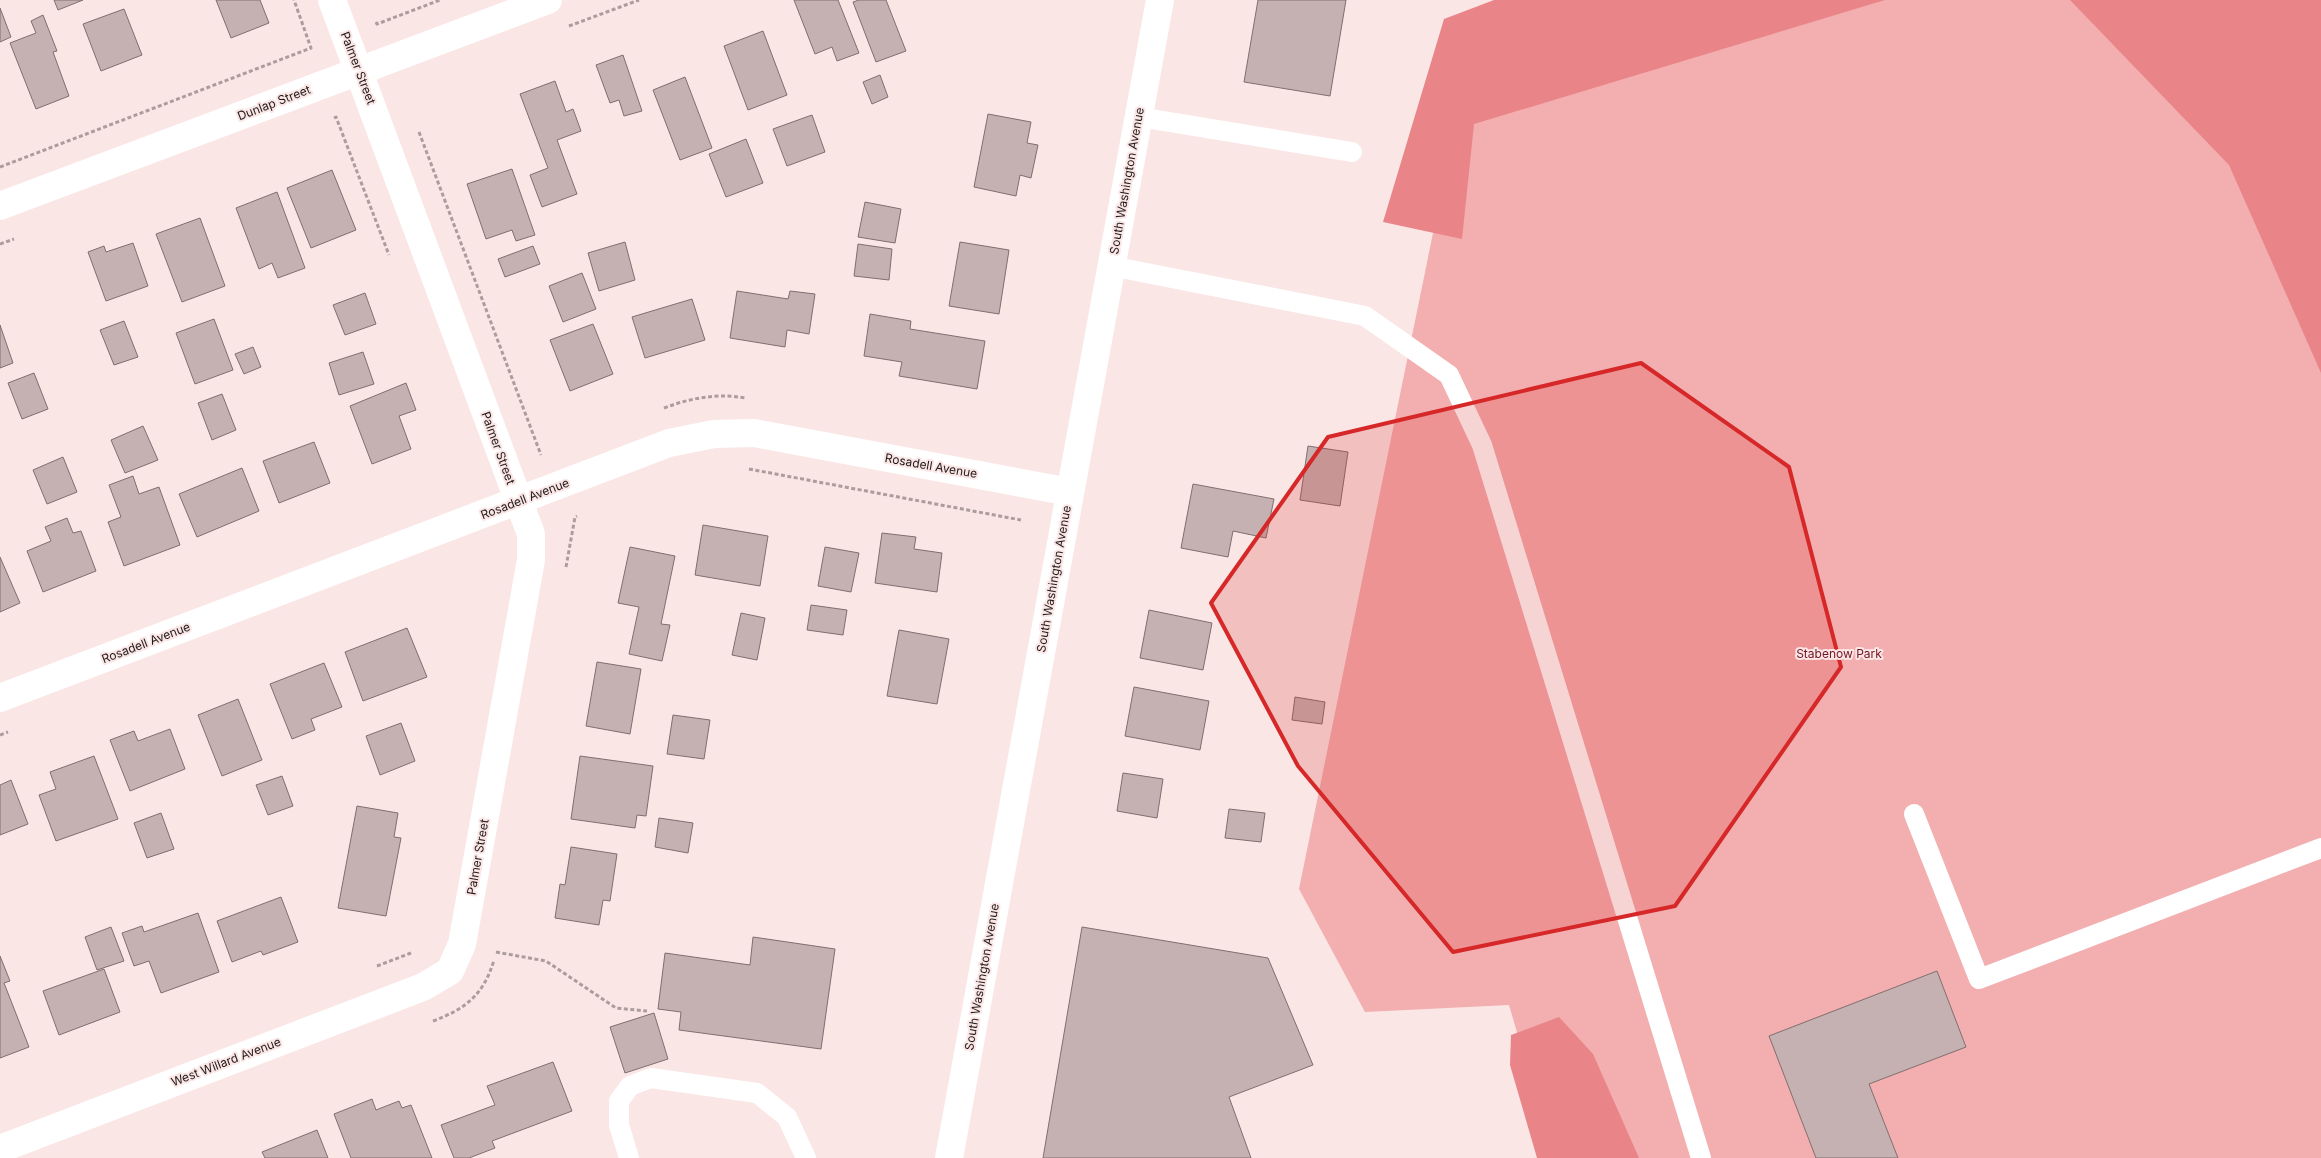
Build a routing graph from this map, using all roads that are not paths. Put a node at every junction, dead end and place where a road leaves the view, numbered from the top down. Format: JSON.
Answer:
{"nodes":[{"id":1,"x":332,"y":0,"type":"edge"},
{"id":2,"x":548,"y":0,"type":"edge"},
{"id":3,"x":1160,"y":0,"type":"edge"},
{"id":4,"x":359,"y":70,"type":"junction"},
{"id":5,"x":1139,"y":117,"type":"junction"},
{"id":6,"x":1352,"y":152,"type":"dead end"},
{"id":7,"x":0,"y":206,"type":"edge"},
{"id":8,"x":1111,"y":266,"type":"junction"},
{"id":9,"x":1070,"y":492,"type":"junction"},
{"id":10,"x":518,"y":501,"type":"junction"},
{"id":11,"x":0,"y":698,"type":"edge"},
{"id":12,"x":1914,"y":814,"type":"dead end"},
{"id":13,"x":2321,"y":848,"type":"edge"},
{"id":14,"x":450,"y":971,"type":"joint"},
{"id":15,"x":0,"y":1149,"type":"edge"},
{"id":16,"x":629,"y":1158,"type":"edge"},
{"id":17,"x":806,"y":1158,"type":"edge"},
{"id":18,"x":949,"y":1158,"type":"edge"},
{"id":19,"x":1701,"y":1158,"type":"edge"}],
"edges":[{"from":1,"to":4,"type":"street","name":"Palmer Street"},
{"from":2,"to":4,"type":"street","name":"Dunlap Street"},
{"from":3,"to":5,"type":"street","name":"South Washington Avenue"},
{"from":4,"to":7,"type":"street","name":"Dunlap Street"},
{"from":4,"to":10,"type":"street","name":"Palmer Street"},
{"from":5,"to":6,"type":"lane"},
{"from":5,"to":8,"type":"street","name":"South Washington Avenue"},
{"from":8,"to":9,"type":"street","name":"South Washington Avenue"},
{"from":8,"to":19,"type":"lane"},
{"from":9,"to":10,"type":"street","name":"Rosadell Avenue"},
{"from":9,"to":18,"type":"street","name":"South Washington Avenue"},
{"from":10,"to":11,"type":"street","name":"Rosadell Avenue"},
{"from":10,"to":14,"type":"street","name":"Palmer Street"},
{"from":12,"to":13,"type":"lane"},
{"from":14,"to":15,"type":"street","name":"West Willard Avenue"},
{"from":16,"to":17,"type":"lane"}]}
